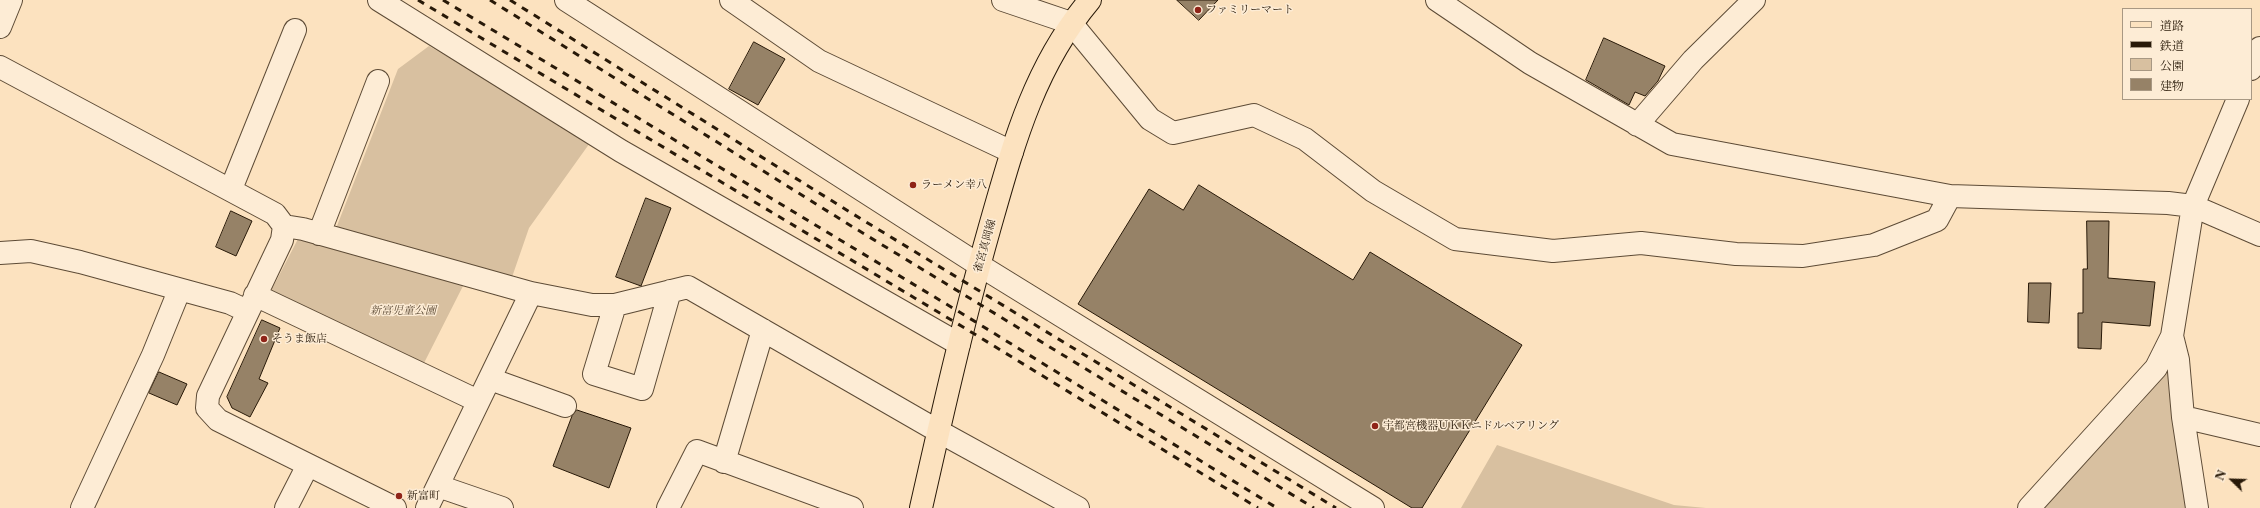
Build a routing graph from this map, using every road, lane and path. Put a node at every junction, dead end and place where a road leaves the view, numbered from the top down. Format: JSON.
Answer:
{"nodes":[{"id":1,"x":11,"y":0,"type":"edge"},
{"id":2,"x":379,"y":0,"type":"edge"},
{"id":3,"x":566,"y":0,"type":"edge"},
{"id":4,"x":731,"y":0,"type":"edge"},
{"id":5,"x":1003,"y":0,"type":"edge"},
{"id":6,"x":1090,"y":0,"type":"edge"},
{"id":7,"x":1438,"y":0,"type":"edge"},
{"id":8,"x":1754,"y":0,"type":"edge"},
{"id":9,"x":1071,"y":23,"type":"junction"},
{"id":10,"x":0,"y":27,"type":"edge"},
{"id":11,"x":295,"y":30,"type":"dead end"},
{"id":12,"x":2260,"y":48,"type":"edge"},
{"id":13,"x":0,"y":67,"type":"edge"},
{"id":14,"x":2252,"y":67,"type":"edge"},
{"id":15,"x":378,"y":81,"type":"dead end"},
{"id":16,"x":2238,"y":100,"type":"edge"},
{"id":17,"x":1637,"y":125,"type":"junction"},
{"id":18,"x":1012,"y":152,"type":"junction"},
{"id":19,"x":231,"y":189,"type":"junction"},
{"id":20,"x":1950,"y":196,"type":"junction"},
{"id":21,"x":2193,"y":206,"type":"junction"},
{"id":22,"x":284,"y":226,"type":"junction"},
{"id":23,"x":319,"y":234,"type":"junction"},
{"id":24,"x":2260,"y":235,"type":"edge"},
{"id":25,"x":0,"y":253,"type":"edge"},
{"id":26,"x":979,"y":265,"type":"junction"},
{"id":27,"x":179,"y":290,"type":"junction"},
{"id":28,"x":670,"y":292,"type":"junction"},
{"id":29,"x":531,"y":293,"type":"junction"},
{"id":30,"x":251,"y":303,"type":"junction"},
{"id":31,"x":615,"y":305,"type":"junction"},
{"id":32,"x":763,"y":330,"type":"junction"},
{"id":33,"x":2172,"y":336,"type":"junction"},
{"id":34,"x":959,"y":344,"type":"junction"},
{"id":35,"x":490,"y":379,"type":"junction"},
{"id":36,"x":478,"y":401,"type":"junction"},
{"id":37,"x":565,"y":406,"type":"dead end"},
{"id":38,"x":2183,"y":417,"type":"junction"},
{"id":39,"x":938,"y":431,"type":"junction"},
{"id":40,"x":2260,"y":435,"type":"edge"},
{"id":41,"x":724,"y":462,"type":"junction"},
{"id":42,"x":308,"y":465,"type":"junction"},
{"id":43,"x":438,"y":486,"type":"junction"},
{"id":44,"x":82,"y":508,"type":"edge"},
{"id":45,"x":286,"y":508,"type":"edge"},
{"id":46,"x":395,"y":508,"type":"edge"},
{"id":47,"x":427,"y":508,"type":"edge"},
{"id":48,"x":502,"y":508,"type":"edge"},
{"id":49,"x":668,"y":508,"type":"edge"},
{"id":50,"x":852,"y":508,"type":"edge"},
{"id":51,"x":921,"y":508,"type":"edge"},
{"id":52,"x":1078,"y":508,"type":"edge"},
{"id":53,"x":1373,"y":508,"type":"edge"},
{"id":54,"x":2029,"y":508,"type":"edge"},
{"id":55,"x":2197,"y":508,"type":"edge"}],
"edges":[{"from":1,"to":10,"type":"street"},
{"from":2,"to":34,"type":"street"},
{"from":3,"to":26,"type":"street"},
{"from":4,"to":18,"type":"street"},
{"from":5,"to":9,"type":"street"},
{"from":6,"to":9,"type":"main road","name":"雀宮真岡線"},
{"from":7,"to":17,"type":"street"},
{"from":8,"to":17,"type":"street"},
{"from":9,"to":18,"type":"main road","name":"雀宮真岡線"},
{"from":9,"to":20,"type":"street"},
{"from":11,"to":19,"type":"street"},
{"from":12,"to":14,"type":"street"},
{"from":13,"to":19,"type":"street"},
{"from":15,"to":23,"type":"street"},
{"from":16,"to":21,"type":"street"},
{"from":17,"to":20,"type":"street"},
{"from":18,"to":26,"type":"main road","name":"雀宮真岡線"},
{"from":19,"to":22,"type":"street"},
{"from":20,"to":21,"type":"street"},
{"from":21,"to":24,"type":"street"},
{"from":21,"to":33,"type":"street"},
{"from":22,"to":23,"type":"street"},
{"from":22,"to":30,"type":"street"},
{"from":23,"to":29,"type":"street"},
{"from":25,"to":27,"type":"street"},
{"from":26,"to":34,"type":"main road","name":"雀宮真岡線"},
{"from":26,"to":53,"type":"street"},
{"from":27,"to":30,"type":"street"},
{"from":27,"to":44,"type":"street"},
{"from":28,"to":31,"type":"street"},
{"from":28,"to":31,"type":"street"},
{"from":28,"to":32,"type":"street"},
{"from":29,"to":31,"type":"street"},
{"from":29,"to":35,"type":"street"},
{"from":30,"to":36,"type":"street"},
{"from":30,"to":42,"type":"street"},
{"from":32,"to":39,"type":"street"},
{"from":32,"to":41,"type":"street"},
{"from":33,"to":38,"type":"street"},
{"from":33,"to":54,"type":"street"},
{"from":34,"to":39,"type":"main road","name":"雀宮真岡線"},
{"from":35,"to":36,"type":"street"},
{"from":35,"to":37,"type":"street"},
{"from":36,"to":43,"type":"street"},
{"from":38,"to":40,"type":"street"},
{"from":38,"to":55,"type":"street"},
{"from":39,"to":51,"type":"main road","name":"雀宮真岡線"},
{"from":39,"to":52,"type":"street"},
{"from":41,"to":49,"type":"street"},
{"from":41,"to":50,"type":"street"},
{"from":42,"to":45,"type":"street"},
{"from":42,"to":46,"type":"street"},
{"from":43,"to":47,"type":"street"},
{"from":43,"to":48,"type":"street"}]}
